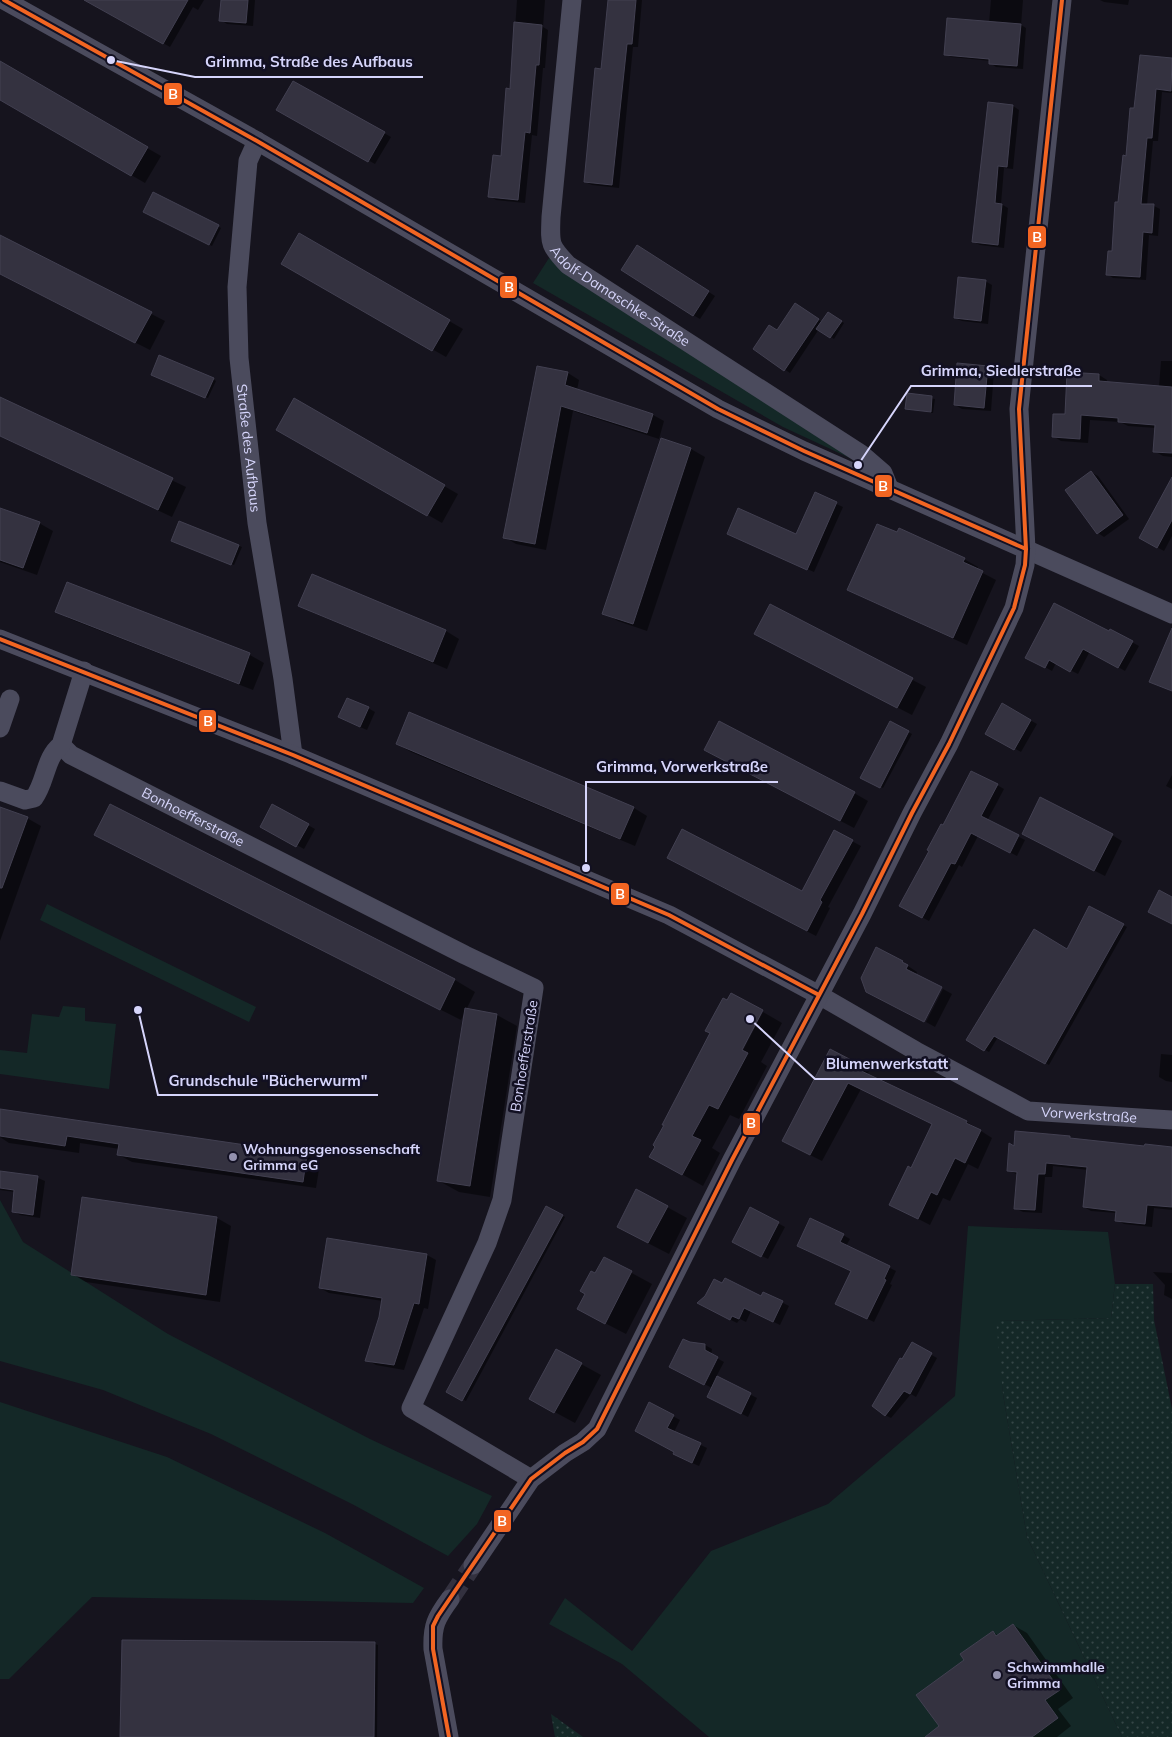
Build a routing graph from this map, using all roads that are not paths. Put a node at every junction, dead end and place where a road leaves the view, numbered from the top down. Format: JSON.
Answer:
{"nodes":[{"id":1,"x":4,"y":0,"type":"edge"},
{"id":2,"x":572,"y":0,"type":"edge"},
{"id":3,"x":1062,"y":0,"type":"edge"},
{"id":4,"x":257,"y":141,"type":"junction"},
{"id":5,"x":889,"y":488,"type":"junction"},
{"id":6,"x":1026,"y":550,"type":"junction"},
{"id":7,"x":1172,"y":614,"type":"edge"},
{"id":8,"x":0,"y":639,"type":"edge"},
{"id":9,"x":84,"y":671,"type":"junction"},
{"id":10,"x":10,"y":699,"type":"dead end"},
{"id":11,"x":0,"y":728,"type":"edge"},
{"id":12,"x":61,"y":745,"type":"junction"},
{"id":13,"x":293,"y":755,"type":"junction"},
{"id":14,"x":0,"y":791,"type":"edge"},
{"id":15,"x":819,"y":995,"type":"junction"},
{"id":16,"x":1172,"y":1120,"type":"edge"},
{"id":17,"x":531,"y":1479,"type":"junction"},
{"id":18,"x":473,"y":1565,"type":"tunnel mouth"},
{"id":19,"x":450,"y":1599,"type":"tunnel mouth"},
{"id":20,"x":449,"y":1737,"type":"edge"}],
"edges":[{"from":1,"to":4,"type":"street"},
{"from":2,"to":5,"type":"street","name":"Adolf-Damaschke-Straße"},
{"from":3,"to":6,"type":"street"},
{"from":4,"to":5,"type":"street"},
{"from":4,"to":13,"type":"street","name":"Straße des Aufbaus"},
{"from":5,"to":6,"type":"street"},
{"from":6,"to":7,"type":"street"},
{"from":6,"to":15,"type":"street"},
{"from":8,"to":9,"type":"street","name":"Vorwerkstraße"},
{"from":9,"to":12,"type":"street"},
{"from":9,"to":13,"type":"street","name":"Vorwerkstraße"},
{"from":10,"to":11,"type":"street"},
{"from":12,"to":14,"type":"street"},
{"from":12,"to":17,"type":"street","name":"Bonhoefferstraße"},
{"from":13,"to":15,"type":"street","name":"Vorwerkstraße"},
{"from":15,"to":16,"type":"street","name":"Vorwerkstraße"},
{"from":15,"to":17,"type":"street"},
{"from":17,"to":18,"type":"street"},
{"from":19,"to":20,"type":"street"}]}
